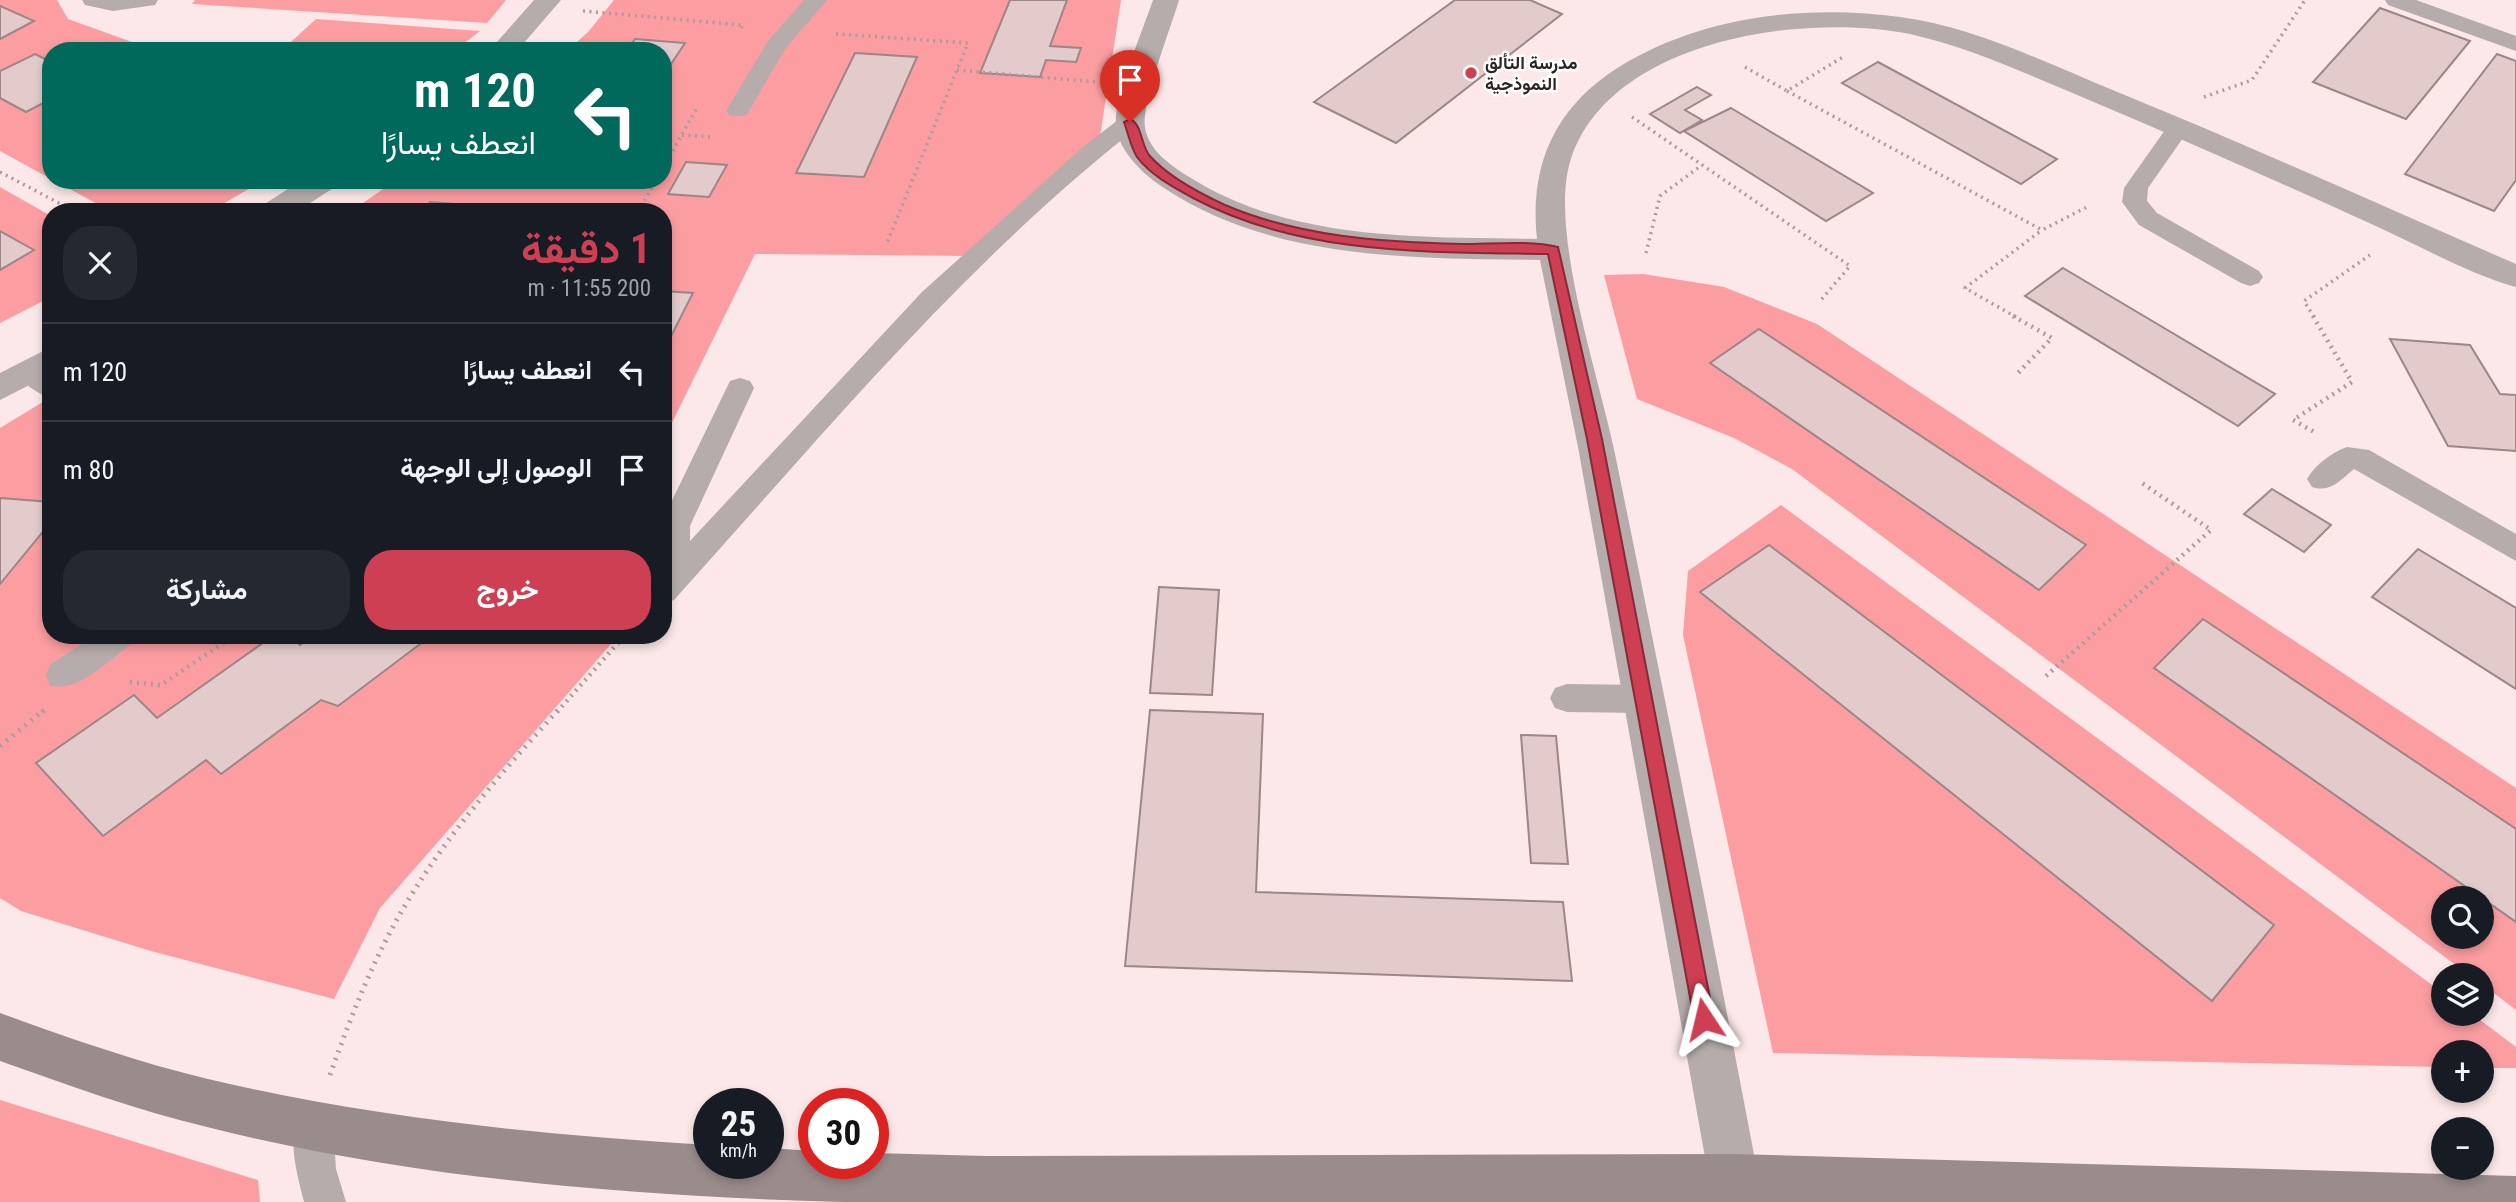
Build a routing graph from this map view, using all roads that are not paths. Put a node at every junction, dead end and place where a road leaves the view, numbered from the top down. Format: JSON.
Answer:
{"nodes":[{"id":1,"x":93,"y":0,"type":"edge"},
{"id":2,"x":147,"y":0,"type":"edge"},
{"id":3,"x":816,"y":0,"type":"edge"},
{"id":4,"x":1166,"y":0,"type":"edge"},
{"id":5,"x":2396,"y":0,"type":"edge"},
{"id":6,"x":555,"y":4,"type":"edge"},
{"id":7,"x":512,"y":42,"type":"edge"},
{"id":8,"x":531,"y":42,"type":"edge"},
{"id":9,"x":2516,"y":44,"type":"edge"},
{"id":10,"x":738,"y":111,"type":"dead end"},
{"id":11,"x":1130,"y":122,"type":"junction"},
{"id":12,"x":2178,"y":128,"type":"junction"},
{"id":13,"x":310,"y":189,"type":"edge"},
{"id":14,"x":335,"y":189,"type":"edge"},
{"id":15,"x":288,"y":203,"type":"edge"},
{"id":16,"x":314,"y":203,"type":"edge"},
{"id":17,"x":1554,"y":250,"type":"junction"},
{"id":18,"x":2516,"y":276,"type":"edge"},
{"id":19,"x":2250,"y":277,"type":"dead end"},
{"id":20,"x":42,"y":349,"type":"edge"},
{"id":21,"x":24,"y":372,"type":"edge"},
{"id":22,"x":740,"y":388,"type":"dead end"},
{"id":23,"x":2322,"y":479,"type":"dead end"},
{"id":24,"x":2516,"y":549,"type":"edge"},
{"id":25,"x":686,"y":565,"type":"junction"},
{"id":26,"x":672,"y":581,"type":"edge"},
{"id":27,"x":107,"y":644,"type":"edge"},
{"id":28,"x":62,"y":675,"type":"dead end"},
{"id":29,"x":1567,"y":698,"type":"dead end"},
{"id":30,"x":1644,"y":699,"type":"junction"},
{"id":31,"x":0,"y":1037,"type":"edge"},
{"id":32,"x":313,"y":1126,"type":"junction"},
{"id":33,"x":1736,"y":1191,"type":"edge"},
{"id":34,"x":324,"y":1202,"type":"edge"},
{"id":35,"x":2516,"y":1202,"type":"edge"}],
"edges":[{"from":1,"to":2,"type":"lane"},
{"from":3,"to":10,"type":"lane"},
{"from":4,"to":11,"type":"street"},
{"from":5,"to":9,"type":"lane"},
{"from":6,"to":7,"type":"street"},
{"from":6,"to":8,"type":"street"},
{"from":11,"to":17,"type":"street"},
{"from":11,"to":25,"type":"lane"},
{"from":12,"to":17,"type":"street"},
{"from":12,"to":18,"type":"street"},
{"from":12,"to":19,"type":"lane"},
{"from":13,"to":15,"type":"street"},
{"from":14,"to":16,"type":"street"},
{"from":17,"to":30,"type":"street"},
{"from":20,"to":21,"type":"street"},
{"from":22,"to":25,"type":"lane"},
{"from":23,"to":24,"type":"lane"},
{"from":25,"to":26,"type":"lane"},
{"from":27,"to":28,"type":"lane"},
{"from":29,"to":30,"type":"lane"},
{"from":30,"to":33,"type":"street"},
{"from":31,"to":32,"type":"main road"},
{"from":32,"to":33,"type":"main road"},
{"from":32,"to":34,"type":"lane"},
{"from":33,"to":35,"type":"main road"}]}
